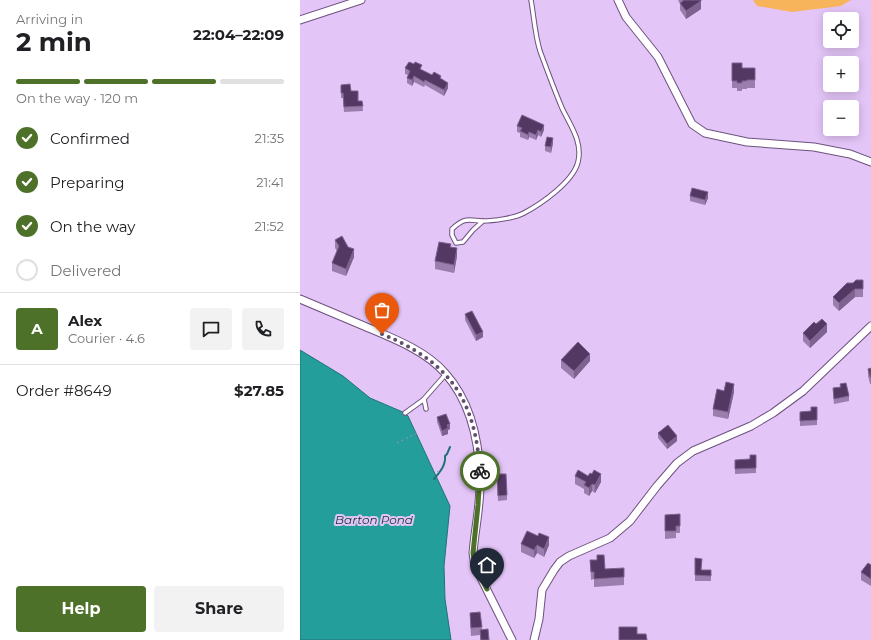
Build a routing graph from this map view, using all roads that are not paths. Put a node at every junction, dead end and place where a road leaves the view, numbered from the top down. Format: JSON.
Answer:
{"nodes":[{"id":1,"x":361,"y":0,"type":"edge"},
{"id":2,"x":531,"y":0,"type":"edge"},
{"id":3,"x":618,"y":0,"type":"edge"},
{"id":4,"x":300,"y":20,"type":"edge"},
{"id":5,"x":871,"y":162,"type":"edge"},
{"id":6,"x":483,"y":221,"type":"junction"},
{"id":7,"x":300,"y":299,"type":"edge"},
{"id":8,"x":871,"y":326,"type":"edge"},
{"id":9,"x":446,"y":374,"type":"junction"},
{"id":10,"x":424,"y":399,"type":"junction"},
{"id":11,"x":426,"y":409,"type":"dead end"},
{"id":12,"x":405,"y":413,"type":"dead end"},
{"id":13,"x":532,"y":639,"type":"edge"},
{"id":14,"x":512,"y":640,"type":"edge"}],
"edges":[{"from":1,"to":4,"type":"street"},
{"from":2,"to":6,"type":"lane"},
{"from":3,"to":5,"type":"street"},
{"from":6,"to":6,"type":"lane"},
{"from":7,"to":9,"type":"street"},
{"from":8,"to":13,"type":"street"},
{"from":9,"to":10,"type":"lane"},
{"from":9,"to":14,"type":"street"},
{"from":10,"to":11,"type":"lane"},
{"from":10,"to":12,"type":"lane"}]}
